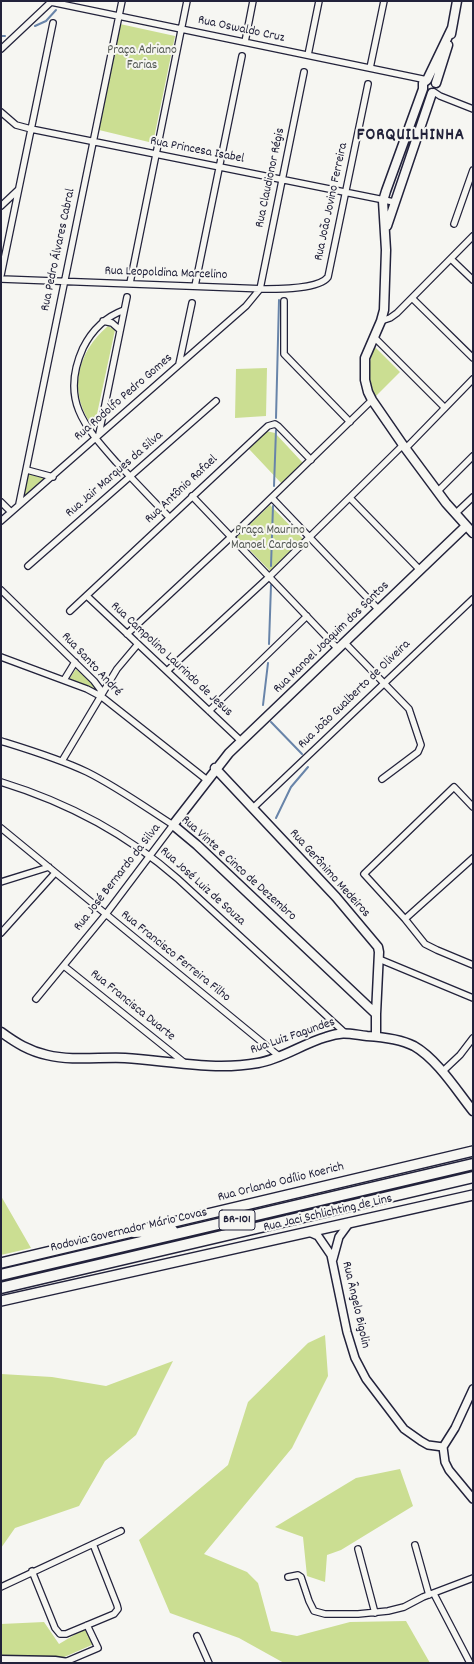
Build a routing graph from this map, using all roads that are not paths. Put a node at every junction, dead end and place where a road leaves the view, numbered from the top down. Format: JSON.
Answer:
{"nodes":[{"id":1,"x":51,"y":1,"type":"edge"},
{"id":2,"x":122,"y":1,"type":"edge"},
{"id":3,"x":188,"y":1,"type":"edge"},
{"id":4,"x":253,"y":1,"type":"edge"},
{"id":5,"x":319,"y":1,"type":"edge"},
{"id":6,"x":384,"y":1,"type":"edge"},
{"id":7,"x":457,"y":1,"type":"edge"},
{"id":8,"x":119,"y":16,"type":"junction"},
{"id":9,"x":53,"y":23,"type":"dead end"},
{"id":10,"x":452,"y":28,"type":"junction"},
{"id":11,"x":182,"y":29,"type":"junction"},
{"id":12,"x":9,"y":40,"type":"junction"},
{"id":13,"x":1,"y":41,"type":"edge"},
{"id":14,"x":245,"y":42,"type":"junction"},
{"id":15,"x":1,"y":49,"type":"edge"},
{"id":16,"x":308,"y":55,"type":"junction"},
{"id":17,"x":242,"y":56,"type":"dead end"},
{"id":18,"x":370,"y":68,"type":"junction"},
{"id":19,"x":304,"y":72,"type":"dead end"},
{"id":20,"x":427,"y":80,"type":"junction"},
{"id":21,"x":368,"y":84,"type":"dead end"},
{"id":22,"x":423,"y":89,"type":"junction"},
{"id":23,"x":434,"y":89,"type":"junction"},
{"id":24,"x":473,"y":109,"type":"edge"},
{"id":25,"x":1,"y":112,"type":"edge"},
{"id":26,"x":31,"y":129,"type":"junction"},
{"id":27,"x":404,"y":140,"type":"junction"},
{"id":28,"x":93,"y":142,"type":"junction"},
{"id":29,"x":415,"y":144,"type":"junction"},
{"id":30,"x":156,"y":154,"type":"junction"},
{"id":31,"x":219,"y":167,"type":"junction"},
{"id":32,"x":473,"y":170,"type":"edge"},
{"id":33,"x":282,"y":180,"type":"junction"},
{"id":34,"x":19,"y":189,"type":"junction"},
{"id":35,"x":346,"y":193,"type":"junction"},
{"id":36,"x":383,"y":201,"type":"junction"},
{"id":37,"x":394,"y":202,"type":"junction"},
{"id":38,"x":1,"y":206,"type":"edge"},
{"id":39,"x":454,"y":224,"type":"dead end"},
{"id":40,"x":385,"y":233,"type":"junction"},
{"id":41,"x":473,"y":236,"type":"edge"},
{"id":42,"x":451,"y":259,"type":"junction"},
{"id":43,"x":1,"y":275,"type":"edge"},
{"id":44,"x":328,"y":277,"type":"joint"},
{"id":45,"x":1,"y":279,"type":"edge"},
{"id":46,"x":473,"y":280,"type":"edge"},
{"id":47,"x":64,"y":281,"type":"junction"},
{"id":48,"x":130,"y":284,"type":"junction"},
{"id":49,"x":195,"y":286,"type":"junction"},
{"id":50,"x":260,"y":289,"type":"junction"},
{"id":51,"x":127,"y":297,"type":"dead end"},
{"id":52,"x":412,"y":298,"type":"junction"},
{"id":53,"x":284,"y":301,"type":"dead end"},
{"id":54,"x":192,"y":303,"type":"dead end"},
{"id":55,"x":124,"y":310,"type":"junction"},
{"id":56,"x":103,"y":321,"type":"junction"},
{"id":57,"x":381,"y":321,"type":"junction"},
{"id":58,"x":120,"y":330,"type":"junction"},
{"id":59,"x":374,"y":337,"type":"junction"},
{"id":60,"x":473,"y":358,"type":"edge"},
{"id":61,"x":179,"y":364,"type":"junction"},
{"id":62,"x":473,"y":379,"type":"edge"},
{"id":63,"x":372,"y":400,"type":"junction"},
{"id":64,"x":216,"y":401,"type":"dead end"},
{"id":65,"x":445,"y":408,"type":"junction"},
{"id":66,"x":350,"y":422,"type":"junction"},
{"id":67,"x":97,"y":436,"type":"junction"},
{"id":68,"x":404,"y":447,"type":"junction"},
{"id":69,"x":473,"y":456,"type":"edge"},
{"id":70,"x":311,"y":460,"type":"junction"},
{"id":71,"x":26,"y":470,"type":"junction"},
{"id":72,"x":52,"y":476,"type":"junction"},
{"id":73,"x":130,"y":476,"type":"junction"},
{"id":74,"x":437,"y":492,"type":"junction"},
{"id":75,"x":192,"y":496,"type":"junction"},
{"id":76,"x":473,"y":497,"type":"edge"},
{"id":77,"x":272,"y":498,"type":"junction"},
{"id":78,"x":350,"y":498,"type":"junction"},
{"id":79,"x":1,"y":502,"type":"edge"},
{"id":80,"x":19,"y":504,"type":"junction"},
{"id":81,"x":10,"y":511,"type":"junction"},
{"id":82,"x":455,"y":514,"type":"junction"},
{"id":83,"x":169,"y":517,"type":"junction"},
{"id":84,"x":1,"y":521,"type":"edge"},
{"id":85,"x":466,"y":526,"type":"junction"},
{"id":86,"x":473,"y":533,"type":"edge"},
{"id":87,"x":231,"y":537,"type":"junction"},
{"id":88,"x":310,"y":538,"type":"junction"},
{"id":89,"x":28,"y":566,"type":"dead end"},
{"id":90,"x":420,"y":570,"type":"junction"},
{"id":91,"x":269,"y":577,"type":"junction"},
{"id":92,"x":1,"y":590,"type":"edge"},
{"id":93,"x":87,"y":596,"type":"junction"},
{"id":94,"x":473,"y":598,"type":"edge"},
{"id":95,"x":378,"y":610,"type":"junction"},
{"id":96,"x":70,"y":611,"type":"dead end"},
{"id":97,"x":307,"y":616,"type":"junction"},
{"id":98,"x":127,"y":634,"type":"junction"},
{"id":99,"x":345,"y":643,"type":"junction"},
{"id":100,"x":138,"y":644,"type":"junction"},
{"id":101,"x":338,"y":649,"type":"junction"},
{"id":102,"x":1,"y":657,"type":"edge"},
{"id":103,"x":75,"y":662,"type":"junction"},
{"id":104,"x":167,"y":671,"type":"junction"},
{"id":105,"x":64,"y":680,"type":"junction"},
{"id":106,"x":383,"y":683,"type":"junction"},
{"id":107,"x":102,"y":697,"type":"junction"},
{"id":108,"x":209,"y":711,"type":"junction"},
{"id":109,"x":1,"y":741,"type":"edge"},
{"id":110,"x":241,"y":741,"type":"junction"},
{"id":111,"x":62,"y":761,"type":"junction"},
{"id":112,"x":216,"y":768,"type":"junction"},
{"id":113,"x":382,"y":779,"type":"dead end"},
{"id":114,"x":207,"y":780,"type":"junction"},
{"id":115,"x":1,"y":782,"type":"edge"},
{"id":116,"x":473,"y":807,"type":"edge"},
{"id":117,"x":253,"y":808,"type":"junction"},
{"id":118,"x":173,"y":825,"type":"junction"},
{"id":119,"x":1,"y":828,"type":"edge"},
{"id":120,"x":150,"y":856,"type":"junction"},
{"id":121,"x":473,"y":858,"type":"edge"},
{"id":122,"x":49,"y":867,"type":"junction"},
{"id":123,"x":56,"y":873,"type":"junction"},
{"id":124,"x":1,"y":882,"type":"edge"},
{"id":125,"x":106,"y":914,"type":"junction"},
{"id":126,"x":405,"y":919,"type":"junction"},
{"id":127,"x":1,"y":932,"type":"edge"},
{"id":128,"x":379,"y":959,"type":"junction"},
{"id":129,"x":473,"y":965,"type":"edge"},
{"id":130,"x":64,"y":966,"type":"junction"},
{"id":131,"x":473,"y":998,"type":"edge"},
{"id":132,"x":36,"y":999,"type":"dead end"},
{"id":133,"x":376,"y":1014,"type":"junction"},
{"id":134,"x":1,"y":1032,"type":"edge"},
{"id":135,"x":344,"y":1032,"type":"junction"},
{"id":136,"x":376,"y":1036,"type":"junction"},
{"id":137,"x":473,"y":1038,"type":"edge"},
{"id":138,"x":280,"y":1057,"type":"junction"},
{"id":139,"x":186,"y":1064,"type":"junction"},
{"id":140,"x":442,"y":1072,"type":"junction"},
{"id":141,"x":473,"y":1111,"type":"edge"},
{"id":142,"x":473,"y":1151,"type":"edge"},
{"id":143,"x":473,"y":1164,"type":"edge"},
{"id":144,"x":473,"y":1177,"type":"edge"},
{"id":145,"x":473,"y":1195,"type":"edge"},
{"id":146,"x":350,"y":1222,"type":"junction"},
{"id":147,"x":198,"y":1228,"type":"junction"},
{"id":148,"x":134,"y":1232,"type":"junction"},
{"id":149,"x":309,"y":1232,"type":"junction"},
{"id":150,"x":332,"y":1261,"type":"junction"},
{"id":151,"x":1,"y":1263,"type":"edge"},
{"id":152,"x":1,"y":1275,"type":"edge"},
{"id":153,"x":1,"y":1288,"type":"edge"},
{"id":154,"x":1,"y":1301,"type":"edge"},
{"id":155,"x":473,"y":1389,"type":"edge"},
{"id":156,"x":443,"y":1448,"type":"junction"},
{"id":157,"x":473,"y":1499,"type":"edge"},
{"id":158,"x":121,"y":1531,"type":"dead end"},
{"id":159,"x":93,"y":1544,"type":"junction"},
{"id":160,"x":415,"y":1546,"type":"dead end"},
{"id":161,"x":358,"y":1549,"type":"dead end"},
{"id":162,"x":32,"y":1571,"type":"junction"},
{"id":163,"x":288,"y":1577,"type":"dead end"},
{"id":164,"x":473,"y":1578,"type":"edge"},
{"id":165,"x":1,"y":1587,"type":"edge"},
{"id":166,"x":431,"y":1595,"type":"junction"},
{"id":167,"x":375,"y":1613,"type":"junction"},
{"id":168,"x":87,"y":1625,"type":"junction"},
{"id":169,"x":197,"y":1636,"type":"dead end"},
{"id":170,"x":1,"y":1660,"type":"edge"},
{"id":171,"x":66,"y":1662,"type":"edge"},
{"id":172,"x":209,"y":1663,"type":"edge"},
{"id":173,"x":470,"y":1663,"type":"edge"}],
"edges":[{"from":1,"to":8,"type":"street","name":"Rua Oswaldo Cruz"},
{"from":1,"to":12,"type":"street"},
{"from":2,"to":8,"type":"street","name":"Rua Pedro Álvares Cabral"},
{"from":3,"to":11,"type":"street"},
{"from":4,"to":14,"type":"street"},
{"from":5,"to":16,"type":"street"},
{"from":6,"to":18,"type":"street"},
{"from":7,"to":10,"type":"main road"},
{"from":8,"to":11,"type":"street","name":"Rua Oswaldo Cruz"},
{"from":8,"to":28,"type":"street","name":"Rua Pedro Álvares Cabral"},
{"from":9,"to":26,"type":"street"},
{"from":10,"to":20,"type":"main road"},
{"from":10,"to":23,"type":"main road"},
{"from":11,"to":14,"type":"street","name":"Rua Oswaldo Cruz"},
{"from":11,"to":30,"type":"street"},
{"from":12,"to":13,"type":"street"},
{"from":12,"to":15,"type":"street"},
{"from":14,"to":16,"type":"street","name":"Rua Oswaldo Cruz"},
{"from":16,"to":18,"type":"street","name":"Rua Oswaldo Cruz"},
{"from":17,"to":31,"type":"street"},
{"from":18,"to":20,"type":"street","name":"Rua Oswaldo Cruz"},
{"from":19,"to":33,"type":"street","name":"Rua Claudionor Régis"},
{"from":20,"to":22,"type":"main road"},
{"from":20,"to":23,"type":"main road"},
{"from":21,"to":35,"type":"street","name":"Rua João Jovino Ferreira"},
{"from":22,"to":23,"type":"main road"},
{"from":22,"to":27,"type":"main road"},
{"from":23,"to":24,"type":"street"},
{"from":23,"to":29,"type":"main road"},
{"from":25,"to":26,"type":"street","name":"Rua Princesa Isabel"},
{"from":26,"to":28,"type":"street","name":"Rua Princesa Isabel"},
{"from":26,"to":34,"type":"street"},
{"from":27,"to":29,"type":"main road"},
{"from":27,"to":36,"type":"main road"},
{"from":28,"to":30,"type":"street","name":"Rua Princesa Isabel"},
{"from":28,"to":47,"type":"street","name":"Rua Pedro Álvares Cabral"},
{"from":29,"to":37,"type":"main road"},
{"from":30,"to":31,"type":"street","name":"Rua Princesa Isabel"},
{"from":30,"to":48,"type":"street"},
{"from":31,"to":33,"type":"street","name":"Rua Princesa Isabel"},
{"from":31,"to":49,"type":"street"},
{"from":32,"to":39,"type":"street"},
{"from":33,"to":35,"type":"street","name":"Rua Princesa Isabel"},
{"from":33,"to":50,"type":"street","name":"Rua Claudionor Régis"},
{"from":34,"to":38,"type":"street"},
{"from":34,"to":43,"type":"street"},
{"from":35,"to":36,"type":"street","name":"Rua Princesa Isabel"},
{"from":35,"to":44,"type":"street","name":"Rua João Jovino Ferreira"},
{"from":36,"to":37,"type":"street","name":"Rua Princesa Isabel"},
{"from":36,"to":40,"type":"main road"},
{"from":37,"to":40,"type":"main road"},
{"from":40,"to":57,"type":"main road"},
{"from":41,"to":42,"type":"street"},
{"from":42,"to":46,"type":"street"},
{"from":42,"to":52,"type":"street"},
{"from":44,"to":50,"type":"street","name":"Rua Leopoldina Marcelino"},
{"from":45,"to":47,"type":"street","name":"Rua Leopoldina Marcelino"},
{"from":47,"to":48,"type":"street","name":"Rua Leopoldina Marcelino"},
{"from":47,"to":71,"type":"street","name":"Rua Pedro Álvares Cabral"},
{"from":48,"to":49,"type":"street","name":"Rua Leopoldina Marcelino"},
{"from":49,"to":50,"type":"street","name":"Rua Leopoldina Marcelino"},
{"from":50,"to":61,"type":"street","name":"Rua Rodolfo Pedro Gomes"},
{"from":51,"to":55,"type":"street"},
{"from":52,"to":57,"type":"street"},
{"from":52,"to":60,"type":"street"},
{"from":53,"to":66,"type":"street"},
{"from":54,"to":61,"type":"street"},
{"from":55,"to":56,"type":"street"},
{"from":55,"to":58,"type":"street"},
{"from":56,"to":58,"type":"street"},
{"from":56,"to":67,"type":"street"},
{"from":57,"to":59,"type":"main road"},
{"from":58,"to":67,"type":"street"},
{"from":59,"to":63,"type":"main road"},
{"from":59,"to":65,"type":"street"},
{"from":61,"to":67,"type":"street","name":"Rua Rodolfo Pedro Gomes"},
{"from":62,"to":65,"type":"street"},
{"from":63,"to":66,"type":"street"},
{"from":63,"to":68,"type":"main road"},
{"from":64,"to":73,"type":"street","name":"Rua Jair Marques da Silva"},
{"from":65,"to":68,"type":"street"},
{"from":66,"to":70,"type":"street"},
{"from":67,"to":72,"type":"street","name":"Rua Rodolfo Pedro Gomes"},
{"from":67,"to":73,"type":"street"},
{"from":68,"to":74,"type":"main road"},
{"from":68,"to":78,"type":"street"},
{"from":69,"to":74,"type":"street"},
{"from":70,"to":75,"type":"street","name":"Rua Antônio Rafael"},
{"from":70,"to":77,"type":"street"},
{"from":71,"to":72,"type":"street"},
{"from":71,"to":80,"type":"street","name":"Rua Pedro Álvares Cabral"},
{"from":72,"to":80,"type":"street","name":"Rua Rodolfo Pedro Gomes"},
{"from":73,"to":83,"type":"street"},
{"from":73,"to":89,"type":"street","name":"Rua Jair Marques da Silva"},
{"from":74,"to":82,"type":"main road"},
{"from":75,"to":83,"type":"street","name":"Rua Antônio Rafael"},
{"from":75,"to":87,"type":"street"},
{"from":76,"to":82,"type":"street"},
{"from":77,"to":87,"type":"street"},
{"from":77,"to":88,"type":"street"},
{"from":78,"to":88,"type":"street"},
{"from":78,"to":90,"type":"street"},
{"from":79,"to":81,"type":"street"},
{"from":80,"to":81,"type":"street","name":"Rua Rodolfo Pedro Gomes"},
{"from":81,"to":84,"type":"street","name":"Rua Rodolfo Pedro Gomes"},
{"from":82,"to":85,"type":"main road"},
{"from":83,"to":93,"type":"street","name":"Rua Antônio Rafael"},
{"from":85,"to":86,"type":"main road"},
{"from":85,"to":90,"type":"main road","name":"Rua Manoel Joaquim dos Santos"},
{"from":87,"to":91,"type":"street"},
{"from":87,"to":98,"type":"street"},
{"from":88,"to":91,"type":"street"},
{"from":88,"to":95,"type":"street"},
{"from":90,"to":95,"type":"main road","name":"Rua Manoel Joaquim dos Santos"},
{"from":91,"to":97,"type":"street"},
{"from":91,"to":104,"type":"street"},
{"from":92,"to":103,"type":"street","name":"Rua Santo André"},
{"from":93,"to":96,"type":"street","name":"Rua Antônio Rafael"},
{"from":93,"to":98,"type":"street","name":"Rua Campolino Laurindo de Jesus"},
{"from":94,"to":106,"type":"street","name":"Rua João Gualberto de Oliveira"},
{"from":95,"to":99,"type":"main road","name":"Rua Manoel Joaquim dos Santos"},
{"from":97,"to":101,"type":"street"},
{"from":97,"to":108,"type":"street"},
{"from":98,"to":100,"type":"street","name":"Rua Campolino Laurindo de Jesus"},
{"from":99,"to":101,"type":"main road","name":"Rua Manoel Joaquim dos Santos"},
{"from":99,"to":106,"type":"street"},
{"from":100,"to":104,"type":"street","name":"Rua Campolino Laurindo de Jesus"},
{"from":100,"to":107,"type":"street"},
{"from":101,"to":110,"type":"main road","name":"Rua Manoel Joaquim dos Santos"},
{"from":102,"to":105,"type":"street"},
{"from":103,"to":105,"type":"street"},
{"from":103,"to":107,"type":"street","name":"Rua Santo André"},
{"from":104,"to":108,"type":"street","name":"Rua Campolino Laurindo de Jesus"},
{"from":105,"to":107,"type":"street"},
{"from":106,"to":113,"type":"street"},
{"from":106,"to":117,"type":"street","name":"Rua João Gualberto de Oliveira"},
{"from":107,"to":111,"type":"street"},
{"from":107,"to":114,"type":"street","name":"Rua Santo André"},
{"from":108,"to":110,"type":"street","name":"Rua Campolino Laurindo de Jesus"},
{"from":109,"to":111,"type":"street","name":"Rua Vinte e Cinco de Dezembro"},
{"from":110,"to":112,"type":"main road","name":"Rua Manoel Joaquim dos Santos"},
{"from":111,"to":118,"type":"street","name":"Rua Vinte e Cinco de Dezembro"},
{"from":112,"to":114,"type":"main road","name":"Rua José Bernardo da Silva"},
{"from":112,"to":117,"type":"main road","name":"Rua Gerônimo Medeiros"},
{"from":114,"to":118,"type":"main road","name":"Rua José Bernardo da Silva"},
{"from":115,"to":120,"type":"street","name":"Rua José Luiz de Souza"},
{"from":116,"to":126,"type":"street"},
{"from":117,"to":128,"type":"main road","name":"Rua Gerônimo Medeiros"},
{"from":118,"to":120,"type":"street","name":"Rua José Bernardo da Silva"},
{"from":118,"to":133,"type":"main road","name":"Rua Vinte e Cinco de Dezembro"},
{"from":119,"to":122,"type":"street","name":"Rua Francisco Ferreira Filho"},
{"from":120,"to":125,"type":"street","name":"Rua José Bernardo da Silva"},
{"from":120,"to":135,"type":"street","name":"Rua José Luiz de Souza"},
{"from":121,"to":126,"type":"street"},
{"from":122,"to":123,"type":"street","name":"Rua Francisco Ferreira Filho"},
{"from":122,"to":124,"type":"street"},
{"from":123,"to":125,"type":"street","name":"Rua Francisco Ferreira Filho"},
{"from":123,"to":127,"type":"street"},
{"from":125,"to":130,"type":"street","name":"Rua José Bernardo da Silva"},
{"from":125,"to":138,"type":"street","name":"Rua Francisco Ferreira Filho"},
{"from":126,"to":129,"type":"street"},
{"from":128,"to":131,"type":"street"},
{"from":128,"to":133,"type":"main road","name":"Rua Gerônimo Medeiros"},
{"from":130,"to":132,"type":"street","name":"Rua José Bernardo da Silva"},
{"from":130,"to":139,"type":"street","name":"Rua Francisca Duarte"},
{"from":133,"to":136,"type":"main road"},
{"from":134,"to":139,"type":"main road","name":"Rua Luiz Fagundes"},
{"from":135,"to":136,"type":"main road","name":"Rua Luiz Fagundes"},
{"from":135,"to":138,"type":"main road","name":"Rua Luiz Fagundes"},
{"from":136,"to":140,"type":"main road","name":"Rua Luiz Fagundes"},
{"from":137,"to":140,"type":"street"},
{"from":138,"to":139,"type":"main road","name":"Rua Luiz Fagundes"},
{"from":140,"to":141,"type":"main road","name":"Rua Luiz Fagundes"},
{"from":142,"to":148,"type":"main road","name":"Rua Orlando Odílio Koerich"},
{"from":143,"to":147,"type":"highway","name":"Rodovia Governador Mário Covas","number":"BR-101"},
{"from":144,"to":153,"type":"highway","name":"Rodovia Governador Mário Covas","number":"BR-101"},
{"from":145,"to":146,"type":"main road","name":"Rua Jaci Schlichting de Lins"},
{"from":146,"to":149,"type":"main road","name":"Rua Jaci Schlichting de Lins"},
{"from":146,"to":150,"type":"street"},
{"from":147,"to":148,"type":"highway"},
{"from":147,"to":152,"type":"highway","name":"Rodovia Governador Mário Covas","number":"BR-101"},
{"from":148,"to":151,"type":"main road","name":"Rua Orlando Odílio Koerich"},
{"from":149,"to":150,"type":"street","name":"Rua Ângelo Bigolin"},
{"from":149,"to":154,"type":"main road","name":"Rua Jaci Schlichting de Lins"},
{"from":150,"to":156,"type":"street","name":"Rua Ângelo Bigolin"},
{"from":155,"to":156,"type":"street"},
{"from":156,"to":157,"type":"street"},
{"from":158,"to":159,"type":"street"},
{"from":159,"to":162,"type":"street"},
{"from":159,"to":168,"type":"street"},
{"from":160,"to":166,"type":"street"},
{"from":161,"to":167,"type":"street"},
{"from":162,"to":165,"type":"street"},
{"from":162,"to":168,"type":"street"},
{"from":163,"to":167,"type":"street"},
{"from":164,"to":166,"type":"street"},
{"from":166,"to":167,"type":"street"},
{"from":166,"to":173,"type":"street"},
{"from":168,"to":171,"type":"street"},
{"from":169,"to":172,"type":"street"},
{"from":170,"to":171,"type":"main road"}]}
